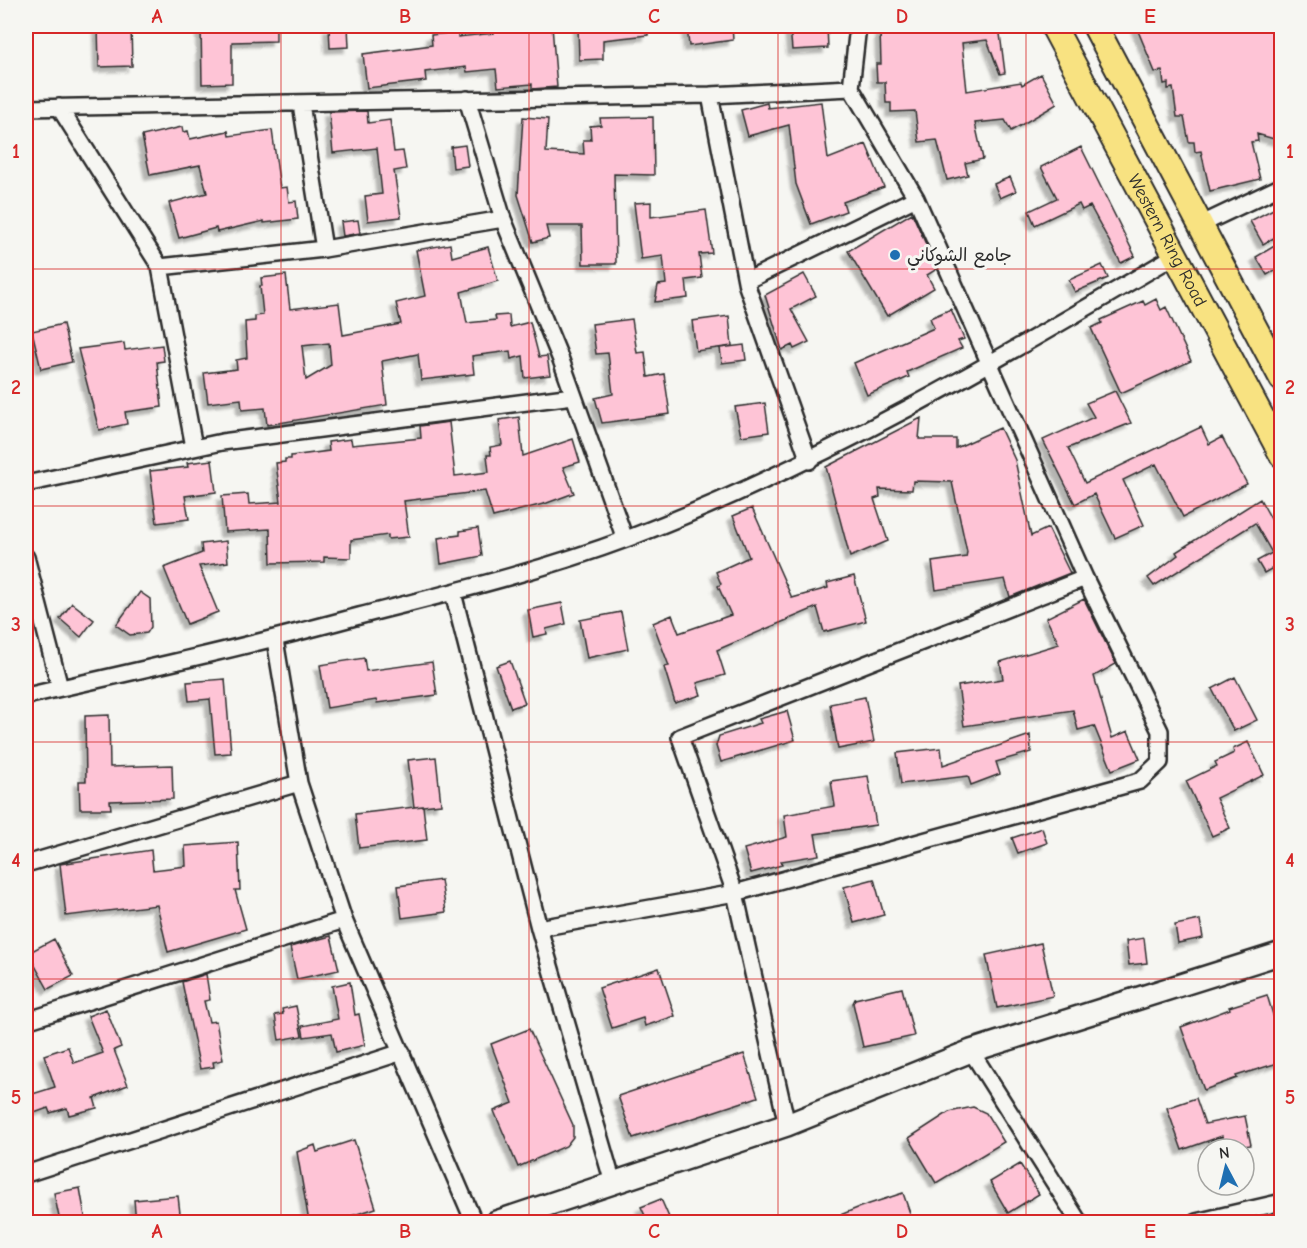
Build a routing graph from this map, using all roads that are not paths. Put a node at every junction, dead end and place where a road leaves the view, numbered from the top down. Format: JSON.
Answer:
{"nodes":[{"id":1,"x":858,"y":26,"type":"edge"},
{"id":2,"x":1053,"y":26,"type":"edge"},
{"id":3,"x":1095,"y":26,"type":"edge"},
{"id":4,"x":851,"y":88,"type":"junction"},
{"id":5,"x":710,"y":95,"type":"junction"},
{"id":6,"x":467,"y":99,"type":"junction"},
{"id":7,"x":302,"y":104,"type":"junction"},
{"id":8,"x":59,"y":107,"type":"junction"},
{"id":9,"x":26,"y":108,"type":"edge"},
{"id":10,"x":1281,"y":186,"type":"edge"},
{"id":11,"x":916,"y":198,"type":"junction"},
{"id":12,"x":502,"y":219,"type":"junction"},
{"id":13,"x":1202,"y":224,"type":"junction"},
{"id":14,"x":324,"y":249,"type":"junction"},
{"id":15,"x":1176,"y":255,"type":"junction"},
{"id":16,"x":160,"y":267,"type":"junction"},
{"id":17,"x":746,"y":281,"type":"junction"},
{"id":18,"x":988,"y":364,"type":"junction"},
{"id":19,"x":1281,"y":379,"type":"edge"},
{"id":20,"x":573,"y":396,"type":"junction"},
{"id":21,"x":194,"y":447,"type":"junction"},
{"id":22,"x":1281,"y":455,"type":"edge"},
{"id":23,"x":809,"y":461,"type":"junction"},
{"id":24,"x":26,"y":484,"type":"edge"},
{"id":25,"x":625,"y":539,"type":"junction"},
{"id":26,"x":26,"y":557,"type":"edge"},
{"id":27,"x":1085,"y":578,"type":"junction"},
{"id":28,"x":453,"y":593,"type":"junction"},
{"id":29,"x":275,"y":640,"type":"junction"},
{"id":30,"x":60,"y":688,"type":"junction"},
{"id":31,"x":26,"y":696,"type":"edge"},
{"id":32,"x":299,"y":783,"type":"junction"},
{"id":33,"x":26,"y":864,"type":"edge"},
{"id":34,"x":735,"y":893,"type":"junction"},
{"id":35,"x":344,"y":920,"type":"junction"},
{"id":36,"x":539,"y":928,"type":"junction"},
{"id":37,"x":1281,"y":953,"type":"edge"},
{"id":38,"x":26,"y":1021,"type":"edge"},
{"id":39,"x":971,"y":1051,"type":"junction"},
{"id":40,"x":402,"y":1052,"type":"junction"},
{"id":41,"x":787,"y":1125,"type":"junction"},
{"id":42,"x":26,"y":1174,"type":"edge"},
{"id":43,"x":614,"y":1183,"type":"junction"},
{"id":44,"x":1281,"y":1204,"type":"edge"},
{"id":45,"x":474,"y":1222,"type":"edge"},
{"id":46,"x":496,"y":1222,"type":"edge"},
{"id":47,"x":1079,"y":1222,"type":"edge"},
{"id":48,"x":1196,"y":1222,"type":"edge"}],
"edges":[{"from":1,"to":4,"type":"street"},
{"from":2,"to":15,"type":"main road","name":"Western Ring Road"},
{"from":3,"to":13,"type":"main road","name":"Western Ring Road"},
{"from":4,"to":5,"type":"street"},
{"from":4,"to":11,"type":"street"},
{"from":5,"to":6,"type":"street"},
{"from":5,"to":17,"type":"street"},
{"from":6,"to":7,"type":"street"},
{"from":6,"to":12,"type":"street"},
{"from":7,"to":8,"type":"street"},
{"from":7,"to":14,"type":"street"},
{"from":8,"to":9,"type":"street"},
{"from":8,"to":16,"type":"street"},
{"from":10,"to":13,"type":"street"},
{"from":11,"to":17,"type":"street"},
{"from":11,"to":18,"type":"street"},
{"from":12,"to":14,"type":"street"},
{"from":12,"to":20,"type":"street"},
{"from":13,"to":19,"type":"main road","name":"Western Ring Road"},
{"from":14,"to":16,"type":"street"},
{"from":15,"to":18,"type":"street"},
{"from":15,"to":22,"type":"main road","name":"Western Ring Road"},
{"from":16,"to":21,"type":"street"},
{"from":17,"to":23,"type":"street"},
{"from":18,"to":23,"type":"street"},
{"from":18,"to":27,"type":"street"},
{"from":20,"to":21,"type":"street"},
{"from":20,"to":25,"type":"street"},
{"from":21,"to":24,"type":"street"},
{"from":23,"to":25,"type":"street"},
{"from":25,"to":28,"type":"street"},
{"from":26,"to":30,"type":"street"},
{"from":27,"to":34,"type":"street"},
{"from":27,"to":34,"type":"street"},
{"from":28,"to":29,"type":"street"},
{"from":28,"to":36,"type":"street"},
{"from":29,"to":30,"type":"street"},
{"from":29,"to":32,"type":"street"},
{"from":30,"to":31,"type":"street"},
{"from":32,"to":33,"type":"street"},
{"from":32,"to":35,"type":"street"},
{"from":34,"to":36,"type":"street"},
{"from":34,"to":41,"type":"street"},
{"from":35,"to":38,"type":"street"},
{"from":35,"to":40,"type":"street"},
{"from":36,"to":43,"type":"street"},
{"from":37,"to":39,"type":"street"},
{"from":39,"to":41,"type":"street"},
{"from":39,"to":47,"type":"street"},
{"from":40,"to":42,"type":"street"},
{"from":40,"to":45,"type":"street"},
{"from":41,"to":43,"type":"street"},
{"from":43,"to":46,"type":"street"},
{"from":44,"to":48,"type":"street"}]}
